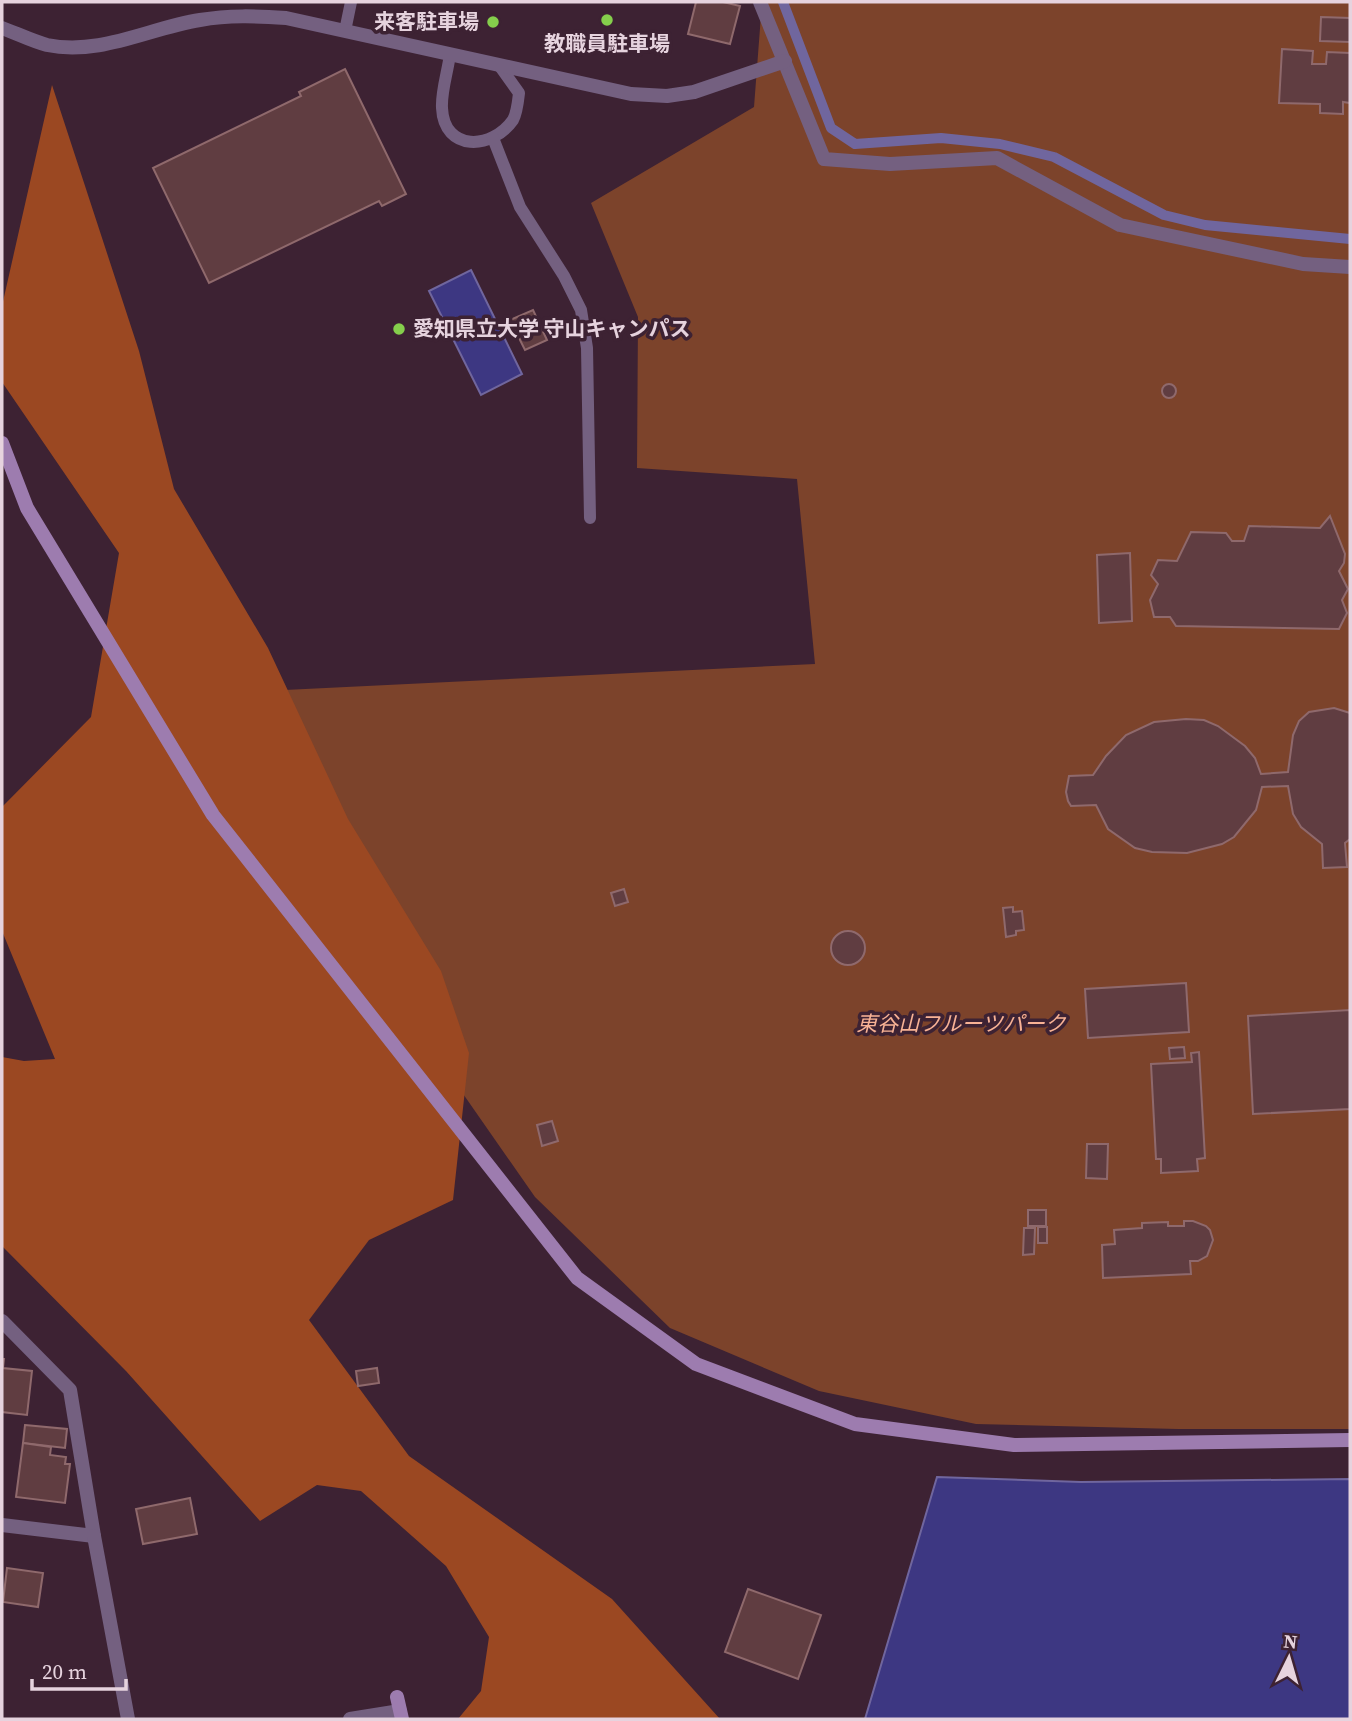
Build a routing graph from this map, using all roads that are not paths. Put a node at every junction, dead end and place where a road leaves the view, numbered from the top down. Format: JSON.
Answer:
{"nodes":[{"id":1,"x":289,"y":2,"type":"edge"},
{"id":2,"x":351,"y":2,"type":"edge"},
{"id":3,"x":761,"y":2,"type":"edge"},
{"id":4,"x":286,"y":18,"type":"junction"},
{"id":5,"x":2,"y":28,"type":"edge"},
{"id":6,"x":345,"y":31,"type":"junction"},
{"id":7,"x":450,"y":54,"type":"junction"},
{"id":8,"x":785,"y":61,"type":"junction"},
{"id":9,"x":499,"y":65,"type":"junction"},
{"id":10,"x":493,"y":138,"type":"junction"},
{"id":11,"x":1350,"y":267,"type":"edge"},
{"id":12,"x":2,"y":443,"type":"edge"},
{"id":13,"x":590,"y":518,"type":"dead end"},
{"id":14,"x":2,"y":1321,"type":"edge"},
{"id":15,"x":1350,"y":1440,"type":"edge"},
{"id":16,"x":2,"y":1525,"type":"edge"},
{"id":17,"x":94,"y":1536,"type":"junction"},
{"id":18,"x":400,"y":1709,"type":"edge"},
{"id":19,"x":128,"y":1719,"type":"edge"},
{"id":20,"x":350,"y":1719,"type":"edge"}],
"edges":[{"from":1,"to":4,"type":"street"},
{"from":2,"to":6,"type":"lane"},
{"from":3,"to":8,"type":"street"},
{"from":4,"to":5,"type":"street"},
{"from":4,"to":6,"type":"street"},
{"from":6,"to":7,"type":"street"},
{"from":7,"to":9,"type":"street"},
{"from":7,"to":10,"type":"lane"},
{"from":8,"to":9,"type":"street"},
{"from":8,"to":11,"type":"street"},
{"from":9,"to":10,"type":"lane"},
{"from":10,"to":13,"type":"lane"},
{"from":12,"to":15,"type":"street"},
{"from":14,"to":17,"type":"street"},
{"from":16,"to":17,"type":"street"},
{"from":17,"to":19,"type":"street"},
{"from":18,"to":20,"type":"street"}]}
